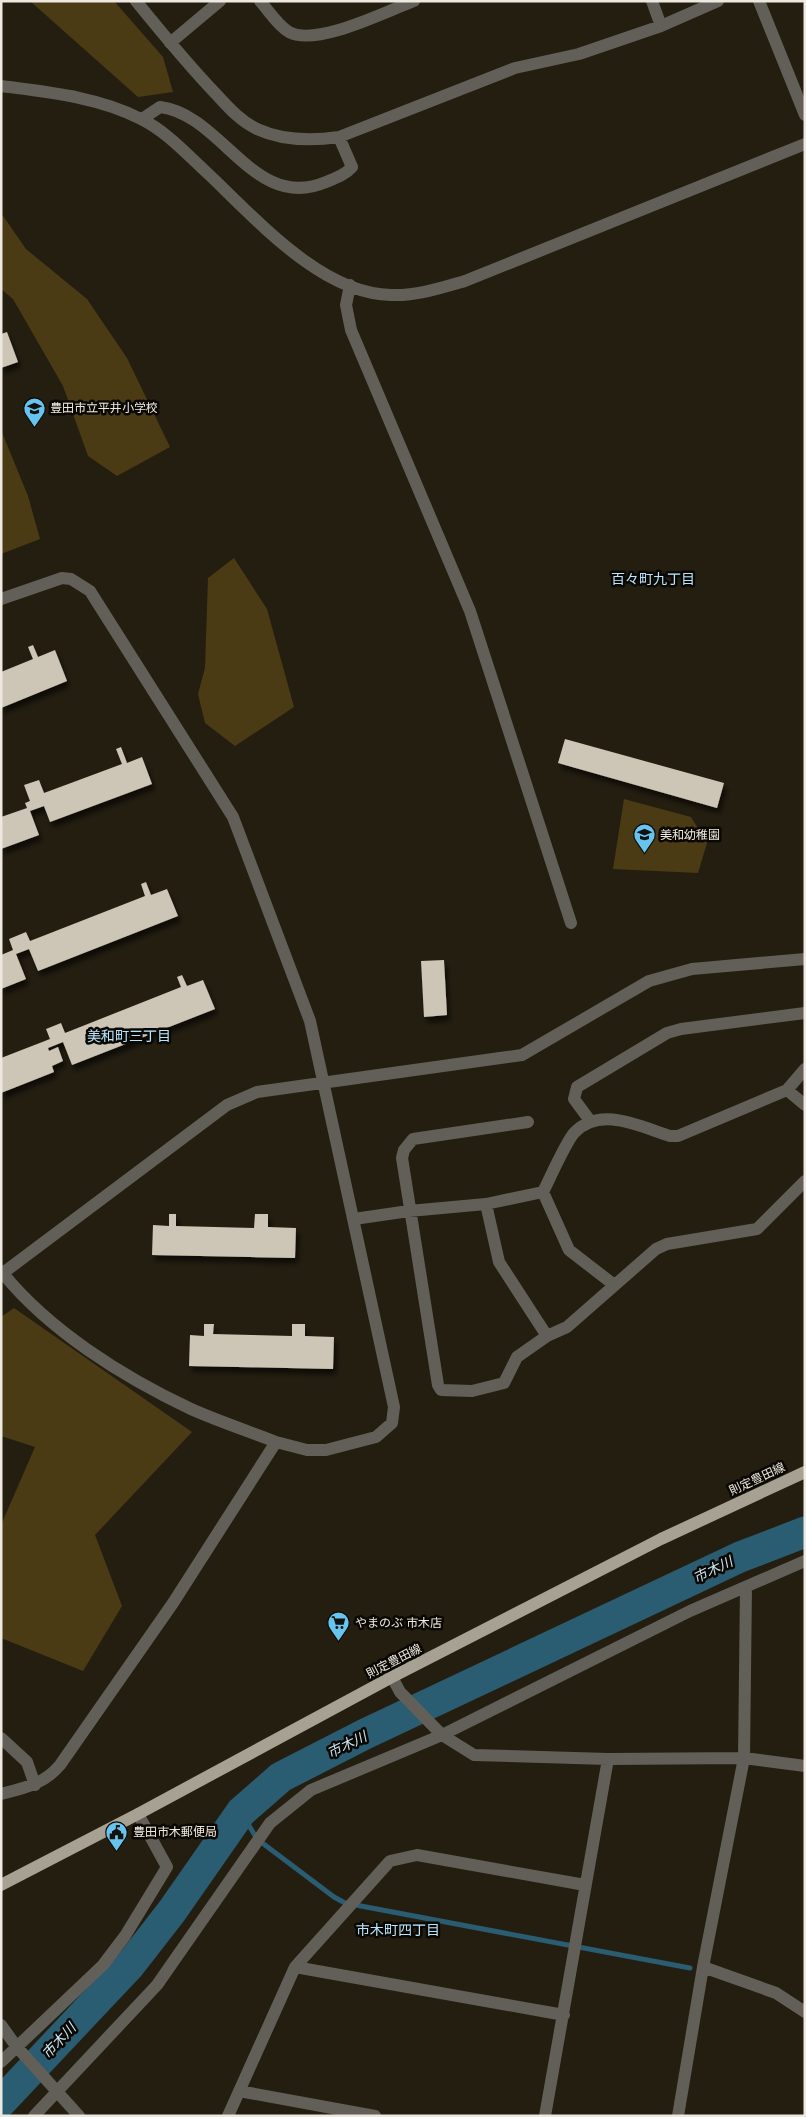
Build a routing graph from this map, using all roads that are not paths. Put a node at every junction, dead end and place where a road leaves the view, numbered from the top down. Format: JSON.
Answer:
{"nodes":[{"id":1,"x":136,"y":1,"type":"edge"},
{"id":2,"x":220,"y":1,"type":"edge"},
{"id":3,"x":260,"y":1,"type":"edge"},
{"id":4,"x":414,"y":1,"type":"edge"},
{"id":5,"x":652,"y":1,"type":"edge"},
{"id":6,"x":718,"y":1,"type":"edge"},
{"id":7,"x":759,"y":1,"type":"edge"},
{"id":8,"x":661,"y":26,"type":"junction"},
{"id":9,"x":170,"y":43,"type":"junction"},
{"id":10,"x":1,"y":86,"type":"edge"},
{"id":11,"x":805,"y":115,"type":"edge"},
{"id":12,"x":142,"y":119,"type":"junction"},
{"id":13,"x":339,"y":137,"type":"junction"},
{"id":14,"x":805,"y":144,"type":"edge"},
{"id":15,"x":350,"y":285,"type":"junction"},
{"id":16,"x":1,"y":599,"type":"edge"},
{"id":17,"x":571,"y":923,"type":"dead end"},
{"id":18,"x":805,"y":959,"type":"edge"},
{"id":19,"x":805,"y":1013,"type":"edge"},
{"id":20,"x":805,"y":1069,"type":"edge"},
{"id":21,"x":325,"y":1081,"type":"junction"},
{"id":22,"x":787,"y":1090,"type":"junction"},
{"id":23,"x":805,"y":1105,"type":"edge"},
{"id":24,"x":528,"y":1122,"type":"dead end"},
{"id":25,"x":591,"y":1122,"type":"junction"},
{"id":26,"x":805,"y":1181,"type":"edge"},
{"id":27,"x":543,"y":1192,"type":"junction"},
{"id":28,"x":486,"y":1204,"type":"junction"},
{"id":29,"x":409,"y":1211,"type":"junction"},
{"id":30,"x":354,"y":1219,"type":"junction"},
{"id":31,"x":2,"y":1272,"type":"edge"},
{"id":32,"x":613,"y":1284,"type":"junction"},
{"id":33,"x":547,"y":1336,"type":"junction"},
{"id":34,"x":276,"y":1442,"type":"junction"},
{"id":35,"x":805,"y":1472,"type":"edge"},
{"id":36,"x":805,"y":1561,"type":"edge"},
{"id":37,"x":746,"y":1587,"type":"junction"},
{"id":38,"x":392,"y":1677,"type":"junction"},
{"id":39,"x":442,"y":1735,"type":"junction"},
{"id":40,"x":1,"y":1738,"type":"edge"},
{"id":41,"x":744,"y":1758,"type":"junction"},
{"id":42,"x":608,"y":1759,"type":"junction"},
{"id":43,"x":805,"y":1766,"type":"edge"},
{"id":44,"x":35,"y":1785,"type":"junction"},
{"id":45,"x":1,"y":1794,"type":"edge"},
{"id":46,"x":138,"y":1814,"type":"junction"},
{"id":47,"x":1,"y":1885,"type":"edge"},
{"id":48,"x":585,"y":1885,"type":"junction"},
{"id":49,"x":295,"y":1967,"type":"junction"},
{"id":50,"x":703,"y":1967,"type":"junction"},
{"id":51,"x":805,"y":2012,"type":"edge"},
{"id":52,"x":564,"y":2014,"type":"junction"},
{"id":53,"x":1,"y":2025,"type":"edge"},
{"id":54,"x":16,"y":2046,"type":"junction"},
{"id":55,"x":1,"y":2062,"type":"edge"},
{"id":56,"x":239,"y":2091,"type":"junction"},
{"id":57,"x":58,"y":2092,"type":"junction"},
{"id":58,"x":34,"y":2116,"type":"edge"},
{"id":59,"x":79,"y":2116,"type":"edge"},
{"id":60,"x":228,"y":2116,"type":"edge"},
{"id":61,"x":375,"y":2116,"type":"edge"},
{"id":62,"x":545,"y":2116,"type":"edge"},
{"id":63,"x":678,"y":2116,"type":"edge"}],
"edges":[{"from":1,"to":9,"type":"street"},
{"from":2,"to":9,"type":"street"},
{"from":3,"to":4,"type":"street"},
{"from":5,"to":8,"type":"street"},
{"from":6,"to":8,"type":"street"},
{"from":7,"to":11,"type":"street"},
{"from":8,"to":13,"type":"street"},
{"from":9,"to":13,"type":"street"},
{"from":10,"to":12,"type":"street"},
{"from":12,"to":13,"type":"street"},
{"from":12,"to":15,"type":"street"},
{"from":14,"to":15,"type":"street"},
{"from":15,"to":17,"type":"street"},
{"from":16,"to":21,"type":"street"},
{"from":18,"to":21,"type":"street"},
{"from":19,"to":25,"type":"street"},
{"from":20,"to":22,"type":"street"},
{"from":21,"to":30,"type":"street"},
{"from":21,"to":31,"type":"street"},
{"from":22,"to":23,"type":"street"},
{"from":22,"to":25,"type":"street"},
{"from":24,"to":29,"type":"street"},
{"from":25,"to":27,"type":"street"},
{"from":26,"to":32,"type":"street"},
{"from":27,"to":28,"type":"street"},
{"from":27,"to":32,"type":"street"},
{"from":28,"to":29,"type":"street"},
{"from":28,"to":33,"type":"street"},
{"from":29,"to":30,"type":"street"},
{"from":29,"to":33,"type":"street"},
{"from":30,"to":34,"type":"street"},
{"from":31,"to":34,"type":"street"},
{"from":32,"to":33,"type":"street"},
{"from":34,"to":44,"type":"street"},
{"from":35,"to":38,"type":"main road","name":"則定豊田線"},
{"from":36,"to":37,"type":"street"},
{"from":37,"to":39,"type":"street"},
{"from":37,"to":41,"type":"street"},
{"from":38,"to":39,"type":"street"},
{"from":38,"to":46,"type":"main road","name":"則定豊田線"},
{"from":39,"to":42,"type":"street"},
{"from":39,"to":57,"type":"street"},
{"from":40,"to":44,"type":"street"},
{"from":41,"to":42,"type":"street"},
{"from":41,"to":43,"type":"street"},
{"from":41,"to":50,"type":"street"},
{"from":42,"to":48,"type":"street"},
{"from":44,"to":45,"type":"street"},
{"from":46,"to":47,"type":"main road","name":"則定豊田線"},
{"from":46,"to":54,"type":"street"},
{"from":48,"to":49,"type":"street"},
{"from":48,"to":52,"type":"street"},
{"from":49,"to":52,"type":"street"},
{"from":49,"to":56,"type":"street"},
{"from":50,"to":51,"type":"street"},
{"from":50,"to":63,"type":"street"},
{"from":52,"to":62,"type":"street"},
{"from":53,"to":54,"type":"street"},
{"from":54,"to":55,"type":"street"},
{"from":54,"to":57,"type":"street"},
{"from":56,"to":60,"type":"street"},
{"from":56,"to":61,"type":"street"},
{"from":57,"to":58,"type":"street"},
{"from":57,"to":59,"type":"street"}]}
